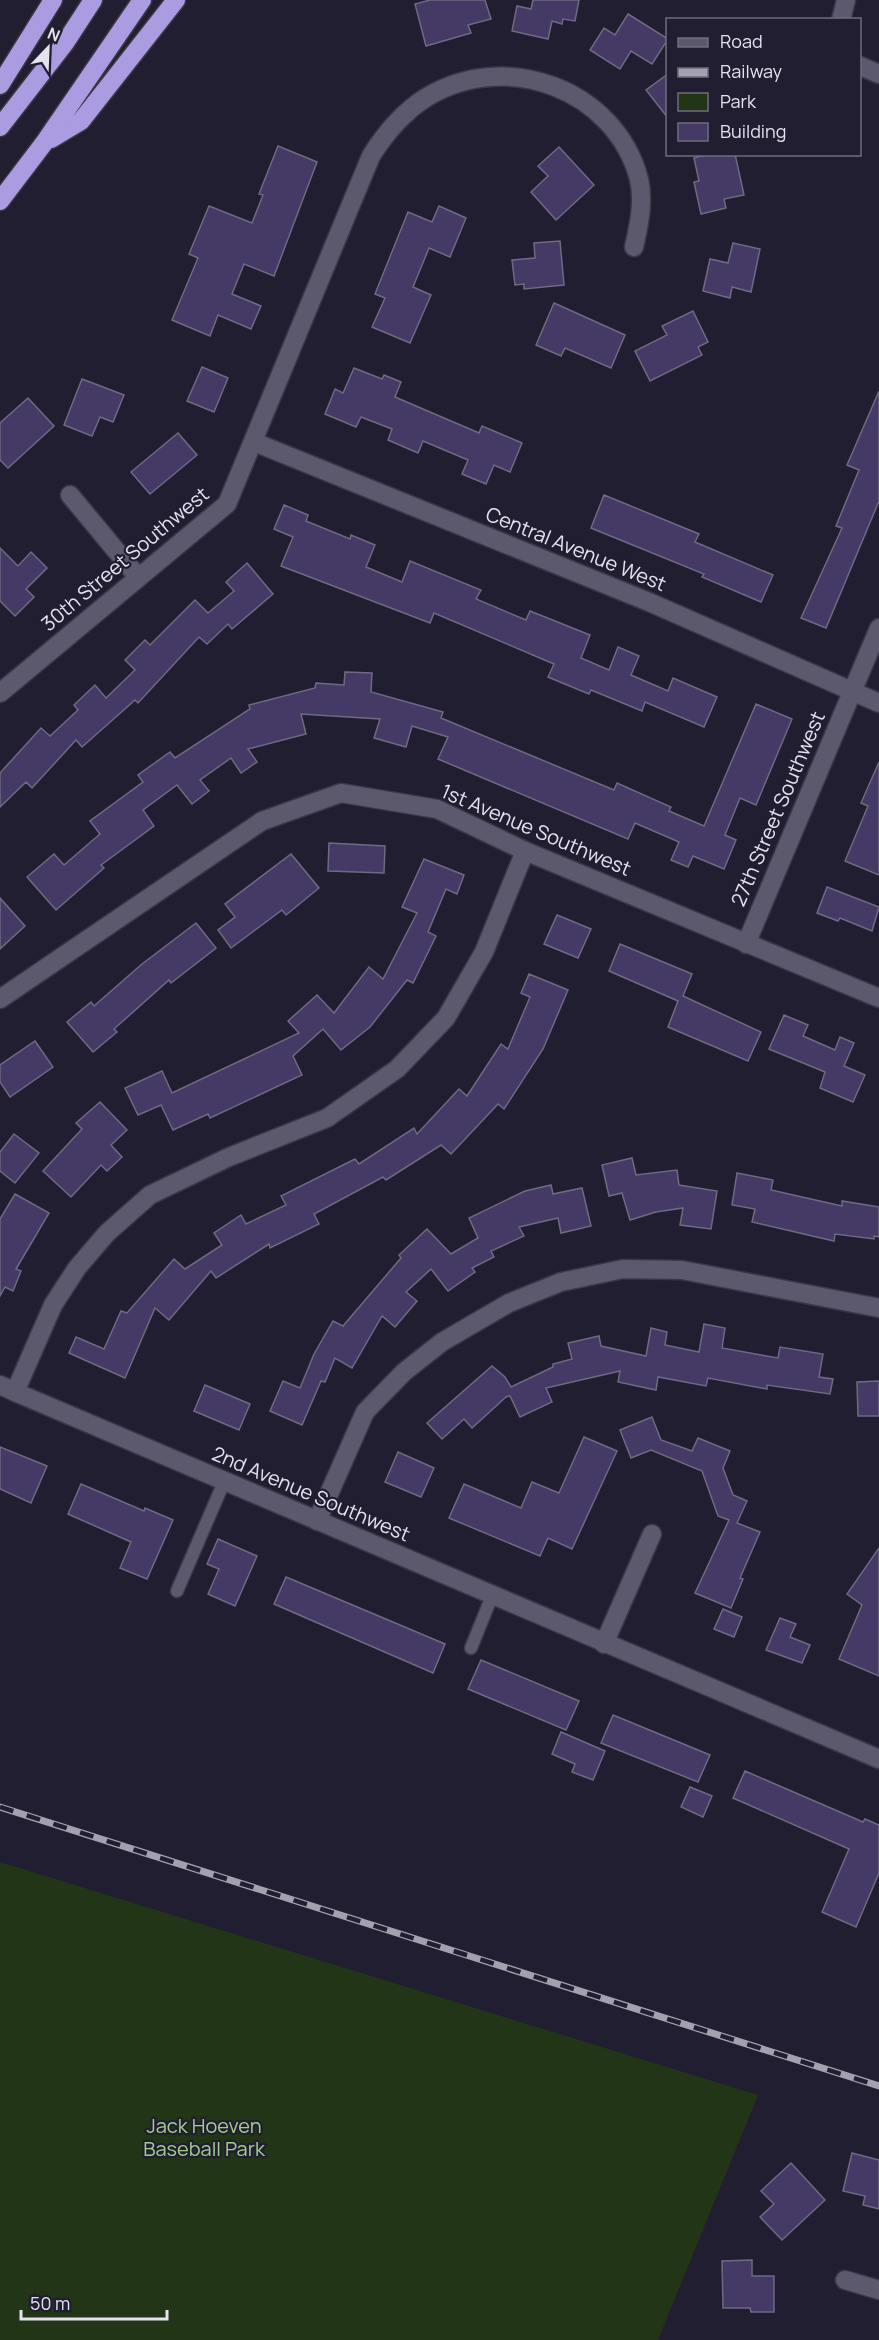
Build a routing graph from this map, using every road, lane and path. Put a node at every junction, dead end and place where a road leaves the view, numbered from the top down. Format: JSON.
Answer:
{"nodes":[{"id":1,"x":53,"y":0,"type":"edge"},
{"id":2,"x":93,"y":0,"type":"edge"},
{"id":3,"x":141,"y":0,"type":"edge"},
{"id":4,"x":176,"y":0,"type":"edge"},
{"id":5,"x":861,"y":66,"type":"edge"},
{"id":6,"x":879,"y":75,"type":"edge"},
{"id":7,"x":0,"y":85,"type":"edge"},
{"id":8,"x":0,"y":127,"type":"edge"},
{"id":9,"x":44,"y":143,"type":"junction"},
{"id":10,"x":0,"y":201,"type":"edge"},
{"id":11,"x":634,"y":247,"type":"dead end"},
{"id":12,"x":254,"y":442,"type":"junction"},
{"id":13,"x":70,"y":495,"type":"dead end"},
{"id":14,"x":138,"y":577,"type":"junction"},
{"id":15,"x":879,"y":628,"type":"edge"},
{"id":16,"x":852,"y":691,"type":"junction"},
{"id":17,"x":0,"y":693,"type":"edge"},
{"id":18,"x":879,"y":703,"type":"edge"},
{"id":19,"x":525,"y":851,"type":"junction"},
{"id":20,"x":746,"y":944,"type":"junction"},
{"id":21,"x":879,"y":998,"type":"edge"},
{"id":22,"x":0,"y":999,"type":"edge"},
{"id":23,"x":879,"y":1308,"type":"edge"},
{"id":24,"x":8,"y":1388,"type":"edge"},
{"id":25,"x":224,"y":1482,"type":"junction"},
{"id":26,"x":316,"y":1521,"type":"junction"},
{"id":27,"x":652,"y":1534,"type":"dead end"},
{"id":28,"x":177,"y":1591,"type":"dead end"},
{"id":29,"x":492,"y":1596,"type":"junction"},
{"id":30,"x":604,"y":1644,"type":"junction"},
{"id":31,"x":471,"y":1648,"type":"dead end"},
{"id":32,"x":879,"y":1759,"type":"edge"},
{"id":33,"x":845,"y":2280,"type":"dead end"},
{"id":34,"x":879,"y":2290,"type":"edge"}],
"edges":[{"from":1,"to":7,"type":"highway"},
{"from":2,"to":8,"type":"highway"},
{"from":3,"to":9,"type":"highway"},
{"from":4,"to":9,"type":"highway"},
{"from":5,"to":6,"type":"street"},
{"from":9,"to":10,"type":"highway"},
{"from":11,"to":12,"type":"street","name":"30th Street Southwest"},
{"from":12,"to":14,"type":"street","name":"30th Street Southwest"},
{"from":12,"to":16,"type":"street","name":"Central Avenue West"},
{"from":13,"to":14,"type":"street"},
{"from":14,"to":17,"type":"street","name":"30th Street Southwest"},
{"from":15,"to":16,"type":"street","name":"27th Street Southwest"},
{"from":16,"to":18,"type":"street","name":"Central Avenue West"},
{"from":16,"to":20,"type":"street","name":"27th Street Southwest"},
{"from":19,"to":20,"type":"street","name":"1st Avenue Southwest"},
{"from":19,"to":22,"type":"street","name":"1st Avenue Southwest"},
{"from":19,"to":24,"type":"street"},
{"from":20,"to":21,"type":"street","name":"1st Avenue Southwest"},
{"from":23,"to":26,"type":"street"},
{"from":24,"to":25,"type":"street","name":"2nd Avenue Southwest"},
{"from":25,"to":26,"type":"street","name":"2nd Avenue Southwest"},
{"from":25,"to":28,"type":"lane"},
{"from":26,"to":29,"type":"street","name":"2nd Avenue Southwest"},
{"from":27,"to":30,"type":"street"},
{"from":29,"to":30,"type":"street","name":"2nd Avenue Southwest"},
{"from":29,"to":31,"type":"lane"},
{"from":30,"to":32,"type":"street","name":"2nd Avenue Southwest"},
{"from":33,"to":34,"type":"street"}]}
